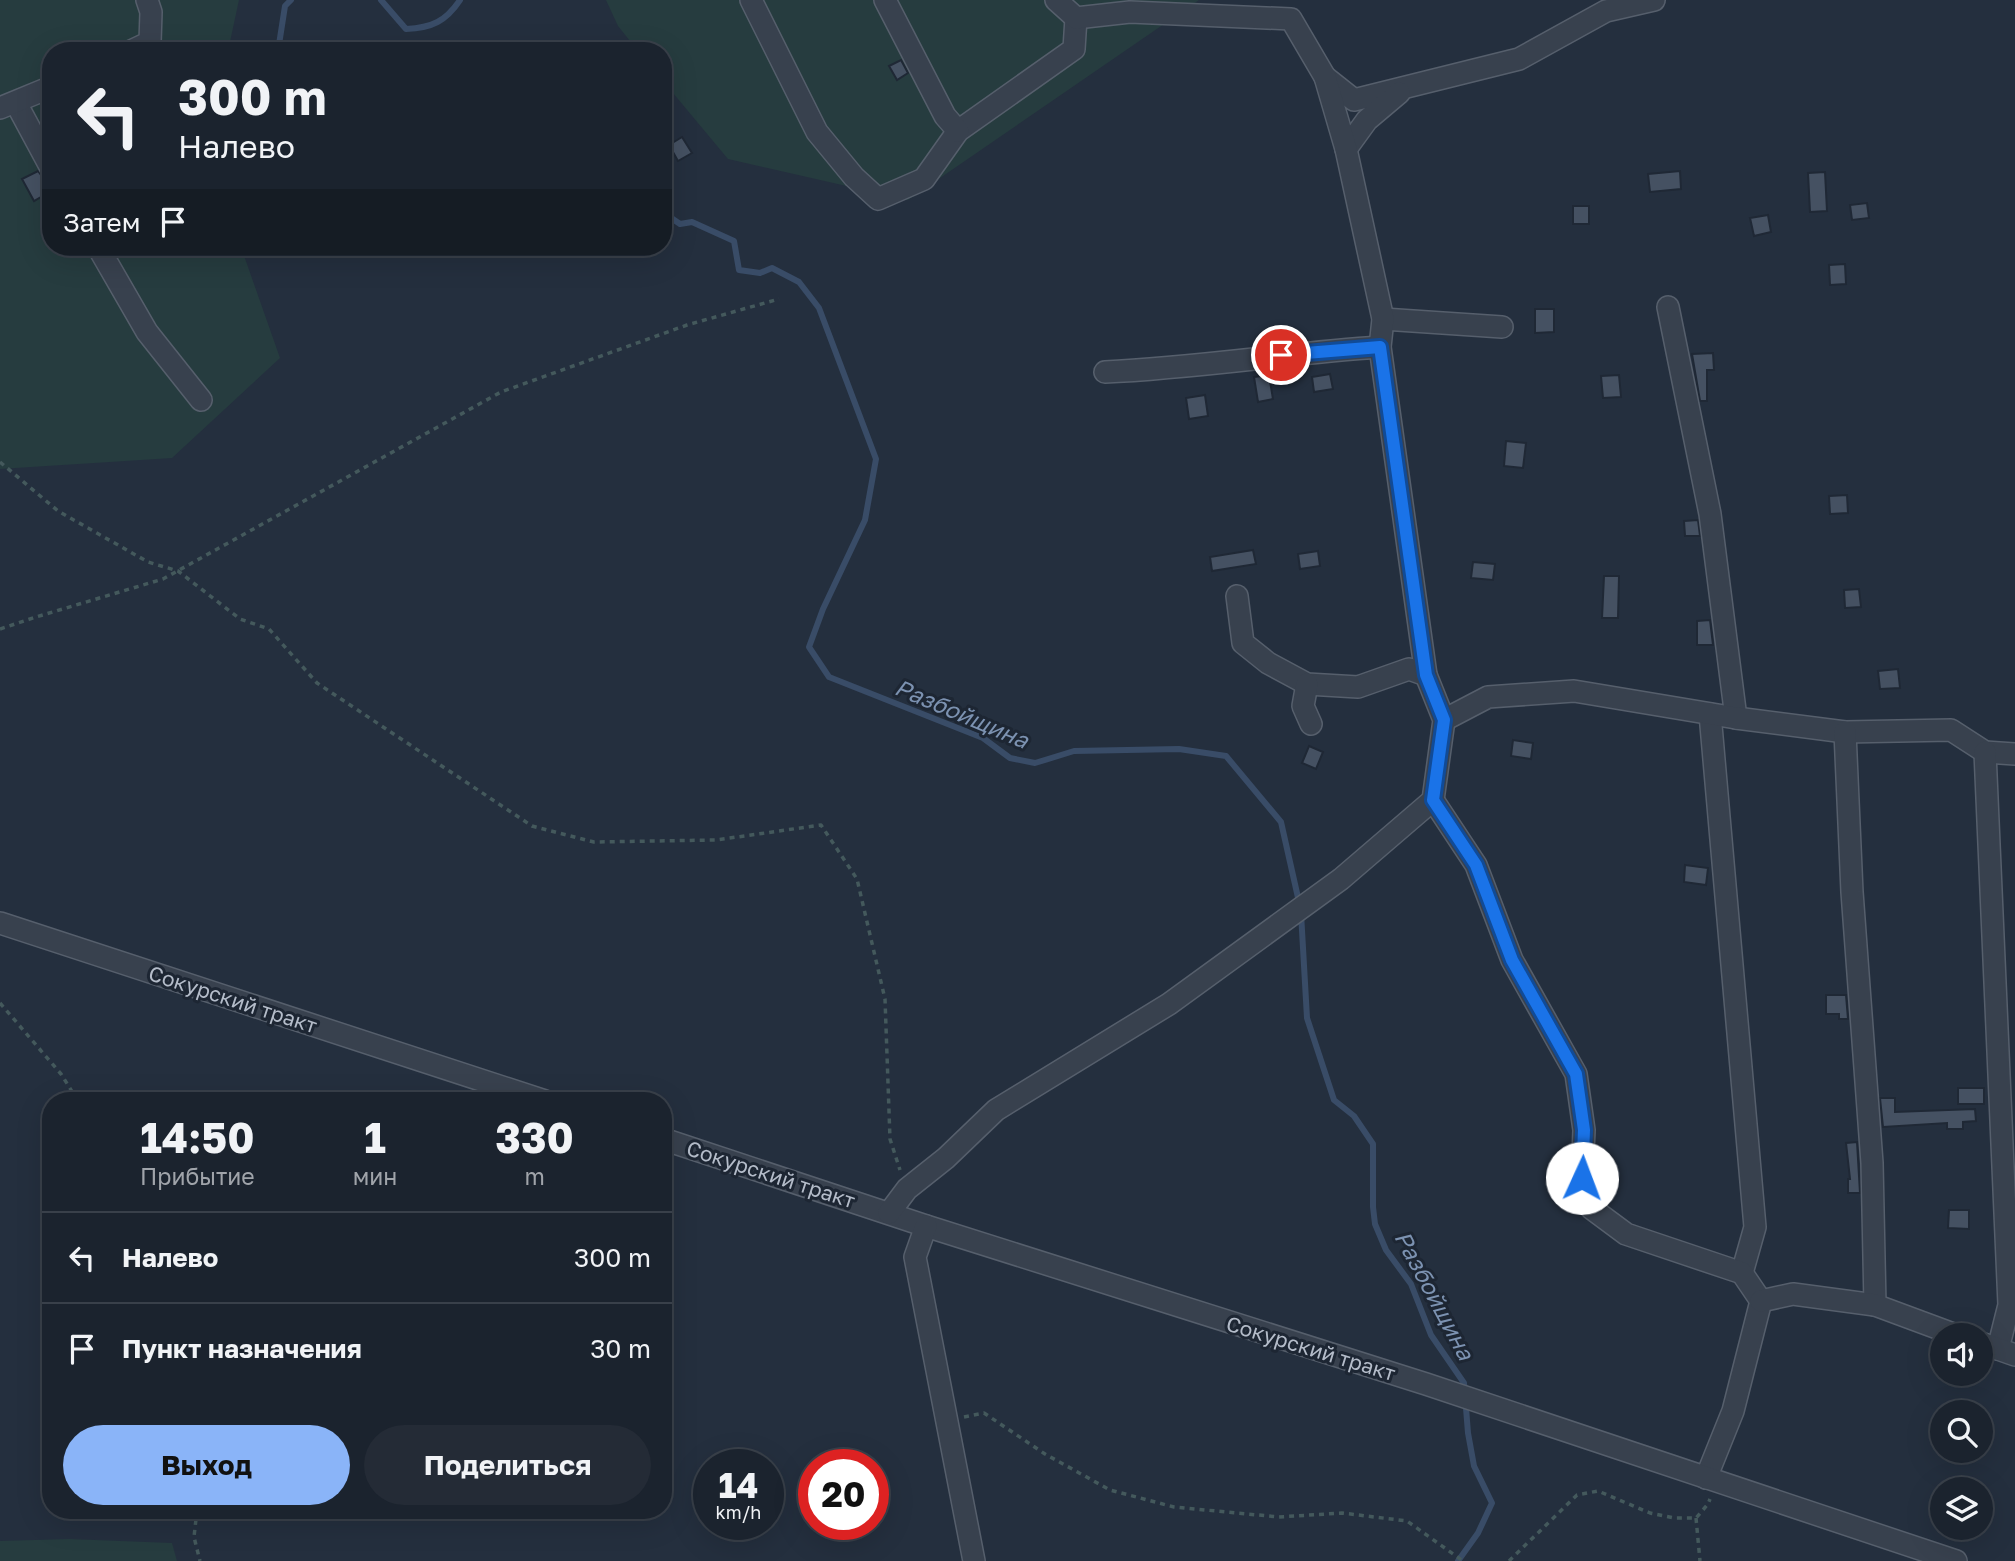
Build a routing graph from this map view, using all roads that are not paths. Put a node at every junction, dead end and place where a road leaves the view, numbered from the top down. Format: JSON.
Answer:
{"nodes":[{"id":1,"x":147,"y":0,"type":"edge"},
{"id":2,"x":751,"y":0,"type":"edge"},
{"id":3,"x":885,"y":0,"type":"edge"},
{"id":4,"x":1056,"y":0,"type":"edge"},
{"id":5,"x":1654,"y":0,"type":"edge"},
{"id":6,"x":1139,"y":6,"type":"edge"},
{"id":7,"x":1290,"y":10,"type":"edge"},
{"id":8,"x":1076,"y":18,"type":"junction"},
{"id":9,"x":150,"y":42,"type":"edge"},
{"id":10,"x":1325,"y":76,"type":"junction"},
{"id":11,"x":1403,"y":89,"type":"junction"},
{"id":12,"x":42,"y":91,"type":"edge"},
{"id":13,"x":8,"y":105,"type":"edge"},
{"id":14,"x":958,"y":131,"type":"junction"},
{"id":15,"x":1346,"y":149,"type":"junction"},
{"id":16,"x":42,"y":154,"type":"edge"},
{"id":17,"x":103,"y":256,"type":"edge"},
{"id":18,"x":1668,"y":307,"type":"dead end"},
{"id":19,"x":1383,"y":319,"type":"junction"},
{"id":20,"x":1502,"y":327,"type":"dead end"},
{"id":21,"x":1380,"y":347,"type":"junction"},
{"id":22,"x":1105,"y":372,"type":"dead end"},
{"id":23,"x":201,"y":400,"type":"dead end"},
{"id":24,"x":1237,"y":596,"type":"dead end"},
{"id":25,"x":1426,"y":675,"type":"junction"},
{"id":26,"x":1307,"y":684,"type":"junction"},
{"id":27,"x":1710,"y":714,"type":"junction"},
{"id":28,"x":1736,"y":718,"type":"junction"},
{"id":29,"x":1444,"y":720,"type":"junction"},
{"id":30,"x":1311,"y":724,"type":"dead end"},
{"id":31,"x":1845,"y":732,"type":"junction"},
{"id":32,"x":1985,"y":752,"type":"junction"},
{"id":33,"x":2015,"y":754,"type":"edge"},
{"id":34,"x":1433,"y":800,"type":"junction"},
{"id":35,"x":0,"y":923,"type":"edge"},
{"id":36,"x":517,"y":1092,"type":"edge"},
{"id":37,"x":672,"y":1142,"type":"edge"},
{"id":38,"x":889,"y":1213,"type":"junction"},
{"id":39,"x":926,"y":1226,"type":"junction"},
{"id":40,"x":1742,"y":1273,"type":"junction"},
{"id":41,"x":1761,"y":1301,"type":"junction"},
{"id":42,"x":1875,"y":1305,"type":"junction"},
{"id":43,"x":1930,"y":1325,"type":"edge"},
{"id":44,"x":1998,"y":1349,"type":"edge"},
{"id":45,"x":1711,"y":1480,"type":"junction"},
{"id":46,"x":974,"y":1561,"type":"edge"},
{"id":47,"x":1956,"y":1561,"type":"edge"}],
"edges":[{"from":1,"to":9,"type":"street"},
{"from":2,"to":14,"type":"street"},
{"from":3,"to":14,"type":"street"},
{"from":4,"to":8,"type":"street"},
{"from":5,"to":11,"type":"street"},
{"from":6,"to":7,"type":"street"},
{"from":6,"to":8,"type":"street"},
{"from":7,"to":10,"type":"street"},
{"from":8,"to":14,"type":"street"},
{"from":10,"to":11,"type":"street"},
{"from":10,"to":15,"type":"street"},
{"from":11,"to":15,"type":"street"},
{"from":12,"to":13,"type":"street"},
{"from":13,"to":16,"type":"street"},
{"from":15,"to":19,"type":"street"},
{"from":17,"to":23,"type":"street"},
{"from":18,"to":28,"type":"street"},
{"from":19,"to":20,"type":"street"},
{"from":19,"to":21,"type":"street"},
{"from":21,"to":22,"type":"street"},
{"from":21,"to":25,"type":"street"},
{"from":24,"to":26,"type":"street"},
{"from":25,"to":26,"type":"street"},
{"from":25,"to":29,"type":"street"},
{"from":26,"to":30,"type":"street"},
{"from":27,"to":28,"type":"street"},
{"from":27,"to":29,"type":"street"},
{"from":27,"to":40,"type":"street"},
{"from":28,"to":31,"type":"street"},
{"from":29,"to":34,"type":"street"},
{"from":31,"to":32,"type":"street"},
{"from":31,"to":42,"type":"street"},
{"from":32,"to":33,"type":"street"},
{"from":32,"to":44,"type":"street"},
{"from":34,"to":38,"type":"street"},
{"from":34,"to":40,"type":"street"},
{"from":35,"to":36,"type":"street","name":"Сокурский тракт"},
{"from":37,"to":38,"type":"street","name":"Сокурский тракт"},
{"from":38,"to":39,"type":"street","name":"Сокурский тракт"},
{"from":39,"to":45,"type":"street","name":"Сокурский тракт"},
{"from":39,"to":46,"type":"street"},
{"from":40,"to":41,"type":"street"},
{"from":41,"to":42,"type":"street"},
{"from":41,"to":45,"type":"street"},
{"from":42,"to":43,"type":"street"},
{"from":45,"to":47,"type":"street","name":"Сокурский тракт"}]}
